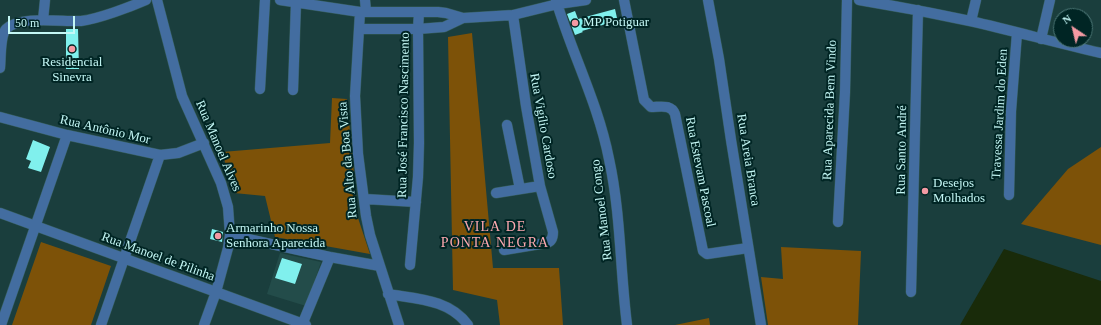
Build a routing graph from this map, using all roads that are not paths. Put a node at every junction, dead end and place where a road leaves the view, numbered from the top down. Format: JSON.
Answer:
{"nodes":[{"id":1,"x":45,"y":0,"type":"edge"},
{"id":2,"x":157,"y":0,"type":"edge"},
{"id":3,"x":265,"y":0,"type":"edge"},
{"id":4,"x":280,"y":0,"type":"edge"},
{"id":5,"x":365,"y":0,"type":"edge"},
{"id":6,"x":529,"y":0,"type":"edge"},
{"id":7,"x":586,"y":0,"type":"edge"},
{"id":8,"x":624,"y":0,"type":"edge"},
{"id":9,"x":708,"y":0,"type":"edge"},
{"id":10,"x":847,"y":0,"type":"edge"},
{"id":11,"x":859,"y":0,"type":"edge"},
{"id":12,"x":976,"y":0,"type":"edge"},
{"id":13,"x":1050,"y":0,"type":"edge"},
{"id":14,"x":142,"y":1,"type":"edge"},
{"id":15,"x":296,"y":2,"type":"junction"},
{"id":16,"x":557,"y":2,"type":"edge"},
{"id":17,"x":531,"y":10,"type":"junction"},
{"id":18,"x":918,"y":10,"type":"junction"},
{"id":19,"x":363,"y":12,"type":"junction"},
{"id":20,"x":419,"y":12,"type":"junction"},
{"id":21,"x":513,"y":14,"type":"junction"},
{"id":22,"x":463,"y":18,"type":"junction"},
{"id":23,"x":43,"y":20,"type":"junction"},
{"id":24,"x":971,"y":21,"type":"junction"},
{"id":25,"x":360,"y":29,"type":"junction"},
{"id":26,"x":418,"y":29,"type":"junction"},
{"id":27,"x":1017,"y":33,"type":"junction"},
{"id":28,"x":1041,"y":39,"type":"junction"},
{"id":29,"x":1101,"y":53,"type":"edge"},
{"id":30,"x":0,"y":68,"type":"edge"},
{"id":31,"x":260,"y":89,"type":"dead end"},
{"id":32,"x":294,"y":90,"type":"dead end"},
{"id":33,"x":0,"y":117,"type":"edge"},
{"id":34,"x":507,"y":125,"type":"dead end"},
{"id":35,"x":67,"y":135,"type":"junction"},
{"id":36,"x":204,"y":143,"type":"junction"},
{"id":37,"x":160,"y":155,"type":"junction"},
{"id":38,"x":540,"y":186,"type":"junction"},
{"id":39,"x":520,"y":189,"type":"junction"},
{"id":40,"x":496,"y":193,"type":"dead end"},
{"id":41,"x":1009,"y":195,"type":"dead end"},
{"id":42,"x":365,"y":199,"type":"junction"},
{"id":43,"x":416,"y":202,"type":"junction"},
{"id":44,"x":0,"y":213,"type":"edge"},
{"id":45,"x":838,"y":222,"type":"dead end"},
{"id":46,"x":36,"y":225,"type":"junction"},
{"id":47,"x":230,"y":235,"type":"junction"},
{"id":48,"x":748,"y":248,"type":"junction"},
{"id":49,"x":504,"y":250,"type":"dead end"},
{"id":50,"x":330,"y":257,"type":"junction"},
{"id":51,"x":125,"y":258,"type":"junction"},
{"id":52,"x":410,"y":265,"type":"dead end"},
{"id":53,"x":380,"y":266,"type":"junction"},
{"id":54,"x":216,"y":292,"type":"junction"},
{"id":55,"x":911,"y":292,"type":"dead end"},
{"id":56,"x":388,"y":294,"type":"junction"},
{"id":57,"x":1,"y":325,"type":"edge"},
{"id":58,"x":101,"y":325,"type":"edge"},
{"id":59,"x":204,"y":325,"type":"edge"},
{"id":60,"x":303,"y":325,"type":"edge"},
{"id":61,"x":399,"y":325,"type":"edge"},
{"id":62,"x":468,"y":325,"type":"edge"},
{"id":63,"x":627,"y":325,"type":"edge"},
{"id":64,"x":761,"y":325,"type":"edge"}],
"edges":[{"from":1,"to":23,"type":"street"},
{"from":2,"to":36,"type":"street","name":"Rua Manoel Alves"},
{"from":3,"to":31,"type":"street"},
{"from":4,"to":15,"type":"street"},
{"from":5,"to":19,"type":"street","name":"Rua Alto da Boa Vista"},
{"from":6,"to":17,"type":"street"},
{"from":7,"to":16,"type":"street"},
{"from":8,"to":48,"type":"street","name":"Rua Estevam Pascoal"},
{"from":9,"to":48,"type":"street","name":"Rua Areia Branca"},
{"from":10,"to":45,"type":"street","name":"Rua Aparecida Bem Vindo"},
{"from":11,"to":18,"type":"street"},
{"from":12,"to":24,"type":"street"},
{"from":13,"to":28,"type":"street"},
{"from":14,"to":23,"type":"street"},
{"from":15,"to":19,"type":"street"},
{"from":15,"to":32,"type":"street"},
{"from":16,"to":17,"type":"street"},
{"from":16,"to":63,"type":"street","name":"Rua Manoel Congo"},
{"from":17,"to":21,"type":"street"},
{"from":18,"to":24,"type":"street"},
{"from":18,"to":55,"type":"street","name":"Rua Santo André"},
{"from":19,"to":20,"type":"street"},
{"from":19,"to":25,"type":"street","name":"Rua Alto da Boa Vista"},
{"from":20,"to":22,"type":"street"},
{"from":20,"to":26,"type":"street","name":"Rua José Francisco Nascimento"},
{"from":21,"to":22,"type":"street"},
{"from":21,"to":38,"type":"street","name":"Rua Vigílio Cardoso"},
{"from":22,"to":26,"type":"street"},
{"from":23,"to":30,"type":"street"},
{"from":24,"to":27,"type":"street"},
{"from":25,"to":26,"type":"street"},
{"from":25,"to":42,"type":"street","name":"Rua Alto da Boa Vista"},
{"from":26,"to":43,"type":"street","name":"Rua José Francisco Nascimento"},
{"from":27,"to":28,"type":"street"},
{"from":27,"to":41,"type":"street","name":"Travessa Jardim do Eden"},
{"from":28,"to":29,"type":"street"},
{"from":33,"to":35,"type":"street","name":"Rua Antônio Mor"},
{"from":34,"to":39,"type":"street"},
{"from":35,"to":37,"type":"street","name":"Rua Antônio Mor"},
{"from":35,"to":46,"type":"street"},
{"from":36,"to":37,"type":"street","name":"Rua Antônio Mor"},
{"from":36,"to":47,"type":"street","name":"Rua Manoel Alves"},
{"from":37,"to":51,"type":"street"},
{"from":38,"to":39,"type":"street"},
{"from":38,"to":49,"type":"street","name":"Rua Vigílio Cardoso"},
{"from":39,"to":40,"type":"street"},
{"from":42,"to":43,"type":"street"},
{"from":42,"to":53,"type":"street","name":"Rua Alto da Boa Vista"},
{"from":43,"to":52,"type":"street","name":"Rua José Francisco Nascimento"},
{"from":44,"to":46,"type":"street","name":"Rua Manoel de Pilinha"},
{"from":46,"to":51,"type":"street","name":"Rua Manoel de Pilinha"},
{"from":46,"to":57,"type":"street"},
{"from":47,"to":50,"type":"street"},
{"from":47,"to":54,"type":"street","name":"Rua Manoel Alves"},
{"from":48,"to":64,"type":"street","name":"Rua Areia Branca"},
{"from":50,"to":53,"type":"street"},
{"from":50,"to":60,"type":"street"},
{"from":51,"to":54,"type":"street","name":"Rua Manoel de Pilinha"},
{"from":51,"to":58,"type":"street"},
{"from":53,"to":56,"type":"street","name":"Rua Alto da Boa Vista"},
{"from":54,"to":59,"type":"street","name":"Rua Manoel Alves"},
{"from":54,"to":60,"type":"street","name":"Rua Manoel de Pilinha"},
{"from":56,"to":61,"type":"street","name":"Rua Alto da Boa Vista"},
{"from":56,"to":62,"type":"street"}]}
